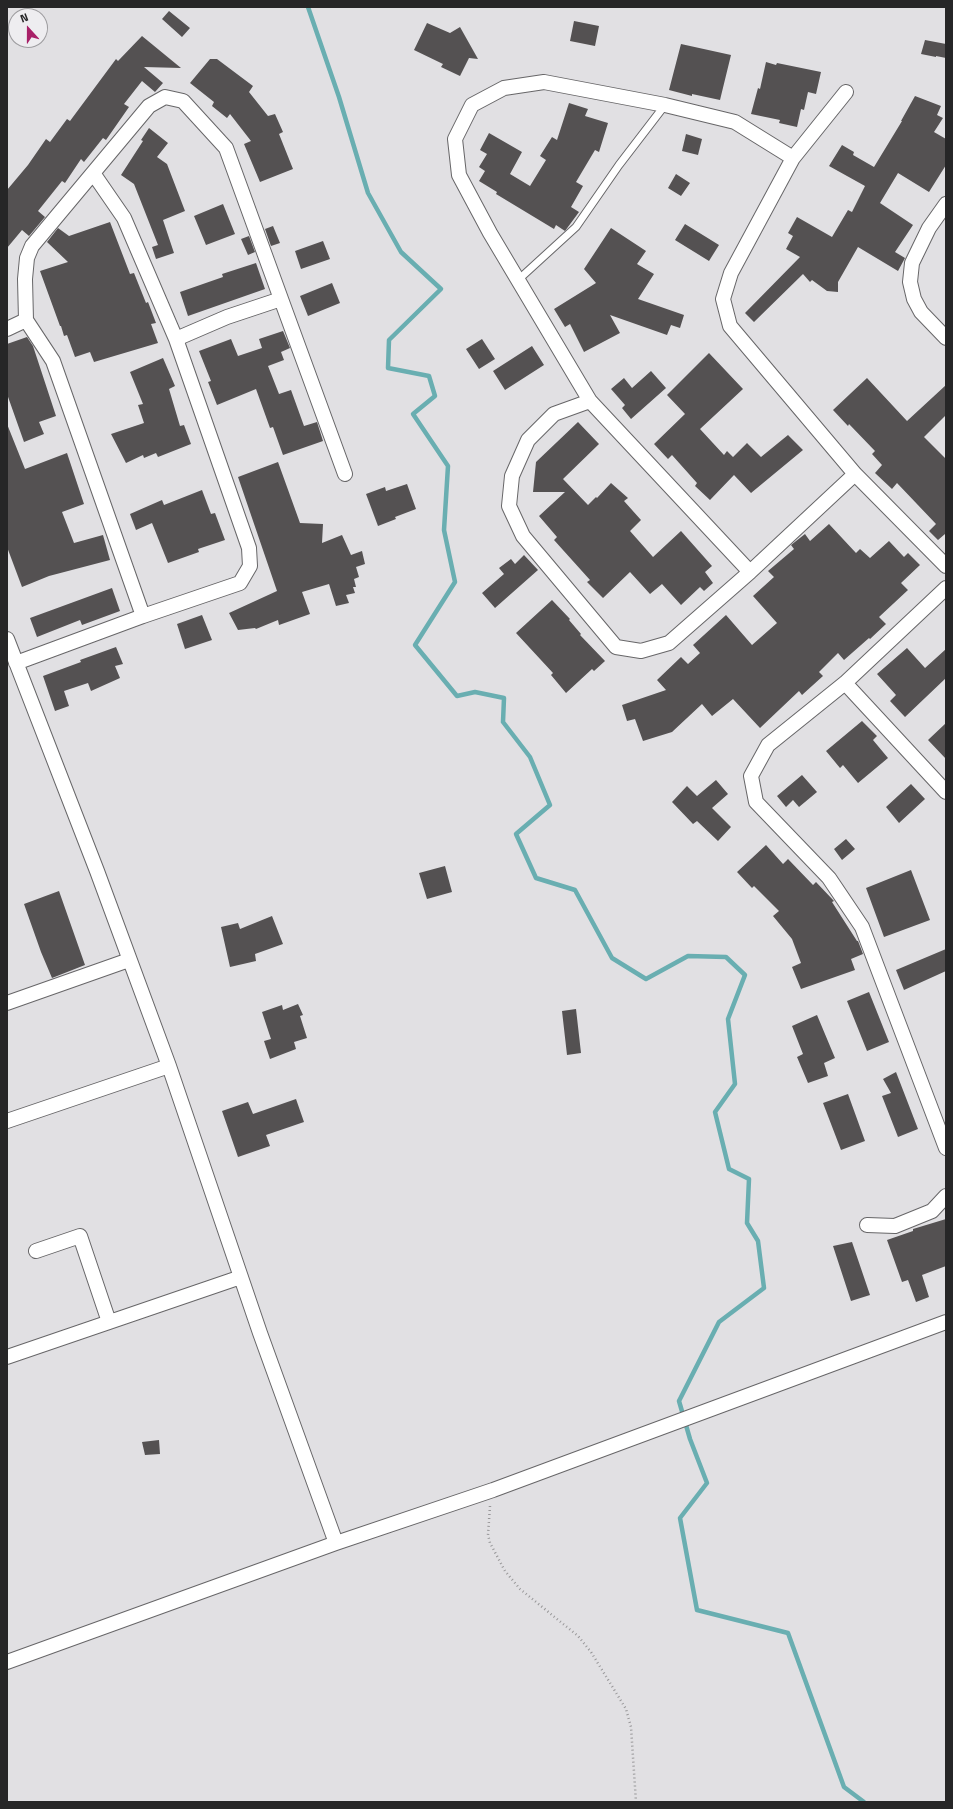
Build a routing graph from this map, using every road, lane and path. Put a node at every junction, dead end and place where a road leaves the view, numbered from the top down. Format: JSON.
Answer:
{"nodes":[{"id":1,"x":846,"y":92,"type":"dead end"},
{"id":2,"x":665,"y":105,"type":"junction"},
{"id":3,"x":793,"y":158,"type":"junction"},
{"id":4,"x":93,"y":173,"type":"junction"},
{"id":5,"x":946,"y":204,"type":"edge"},
{"id":6,"x":518,"y":280,"type":"junction"},
{"id":7,"x":281,"y":299,"type":"junction"},
{"id":8,"x":26,"y":320,"type":"junction"},
{"id":9,"x":7,"y":329,"type":"edge"},
{"id":10,"x":946,"y":338,"type":"edge"},
{"id":11,"x":176,"y":339,"type":"junction"},
{"id":12,"x":590,"y":401,"type":"junction"},
{"id":13,"x":345,"y":474,"type":"dead end"},
{"id":14,"x":855,"y":474,"type":"junction"},
{"id":15,"x":946,"y":566,"type":"edge"},
{"id":16,"x":750,"y":572,"type":"junction"},
{"id":17,"x":946,"y":588,"type":"edge"},
{"id":18,"x":143,"y":616,"type":"junction"},
{"id":19,"x":7,"y":638,"type":"edge"},
{"id":20,"x":16,"y":663,"type":"junction"},
{"id":21,"x":845,"y":683,"type":"junction"},
{"id":22,"x":946,"y":792,"type":"edge"},
{"id":23,"x":129,"y":960,"type":"junction"},
{"id":24,"x":7,"y":1003,"type":"edge"},
{"id":25,"x":169,"y":1066,"type":"junction"},
{"id":26,"x":7,"y":1121,"type":"edge"},
{"id":27,"x":946,"y":1148,"type":"edge"},
{"id":28,"x":946,"y":1196,"type":"edge"},
{"id":29,"x":867,"y":1226,"type":"dead end"},
{"id":30,"x":36,"y":1251,"type":"dead end"},
{"id":31,"x":241,"y":1277,"type":"junction"},
{"id":32,"x":109,"y":1322,"type":"junction"},
{"id":33,"x":946,"y":1322,"type":"edge"},
{"id":34,"x":7,"y":1357,"type":"edge"},
{"id":35,"x":493,"y":1490,"type":"junction"},
{"id":36,"x":336,"y":1543,"type":"junction"},
{"id":37,"x":7,"y":1662,"type":"edge"},
{"id":38,"x":636,"y":1802,"type":"edge"}],
"edges":[{"from":1,"to":3,"type":"street"},
{"from":2,"to":3,"type":"street"},
{"from":2,"to":6,"type":"lane"},
{"from":2,"to":6,"type":"street"},
{"from":3,"to":14,"type":"street"},
{"from":4,"to":7,"type":"street"},
{"from":4,"to":8,"type":"street"},
{"from":4,"to":11,"type":"street"},
{"from":5,"to":10,"type":"street"},
{"from":6,"to":12,"type":"street"},
{"from":7,"to":11,"type":"street"},
{"from":7,"to":13,"type":"street"},
{"from":8,"to":9,"type":"street"},
{"from":8,"to":18,"type":"street"},
{"from":11,"to":18,"type":"street"},
{"from":12,"to":16,"type":"street"},
{"from":12,"to":16,"type":"street"},
{"from":14,"to":15,"type":"street"},
{"from":14,"to":16,"type":"street"},
{"from":17,"to":21,"type":"street"},
{"from":18,"to":20,"type":"street"},
{"from":19,"to":20,"type":"street"},
{"from":20,"to":23,"type":"street"},
{"from":21,"to":22,"type":"street"},
{"from":21,"to":27,"type":"street"},
{"from":23,"to":24,"type":"street"},
{"from":23,"to":25,"type":"street"},
{"from":25,"to":26,"type":"street"},
{"from":25,"to":31,"type":"street"},
{"from":28,"to":29,"type":"street"},
{"from":30,"to":32,"type":"street"},
{"from":31,"to":32,"type":"street"},
{"from":31,"to":36,"type":"street"},
{"from":32,"to":34,"type":"street"},
{"from":33,"to":35,"type":"street"},
{"from":35,"to":36,"type":"street"},
{"from":35,"to":38,"type":"path"},
{"from":36,"to":37,"type":"street"}]}
